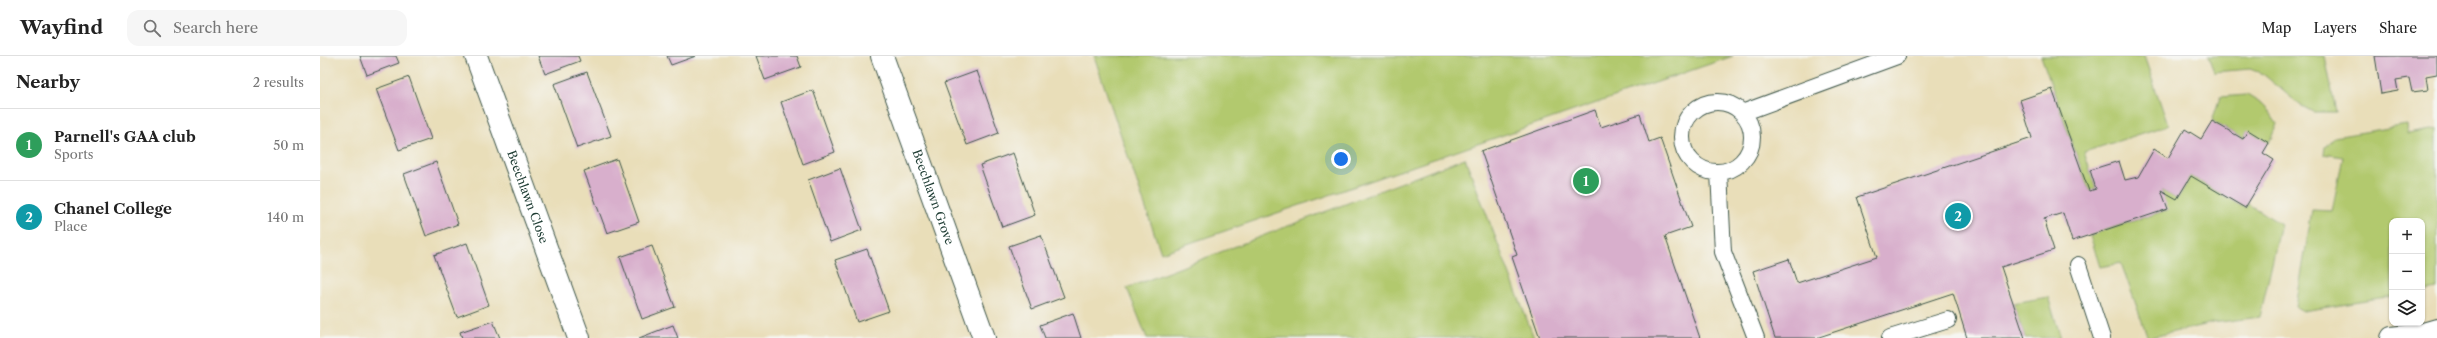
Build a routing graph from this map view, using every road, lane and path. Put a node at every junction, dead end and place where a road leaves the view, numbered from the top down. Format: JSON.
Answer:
{"nodes":[{"id":1,"x":476,"y":56,"type":"edge"},
{"id":2,"x":882,"y":56,"type":"edge"},
{"id":3,"x":1898,"y":56,"type":"edge"},
{"id":4,"x":1742,"y":113,"type":"junction"},
{"id":5,"x":1719,"y":172,"type":"junction"},
{"id":6,"x":2078,"y":265,"type":"dead end"},
{"id":7,"x":1948,"y":320,"type":"dead end"},
{"id":8,"x":2437,"y":330,"type":"edge"},
{"id":9,"x":579,"y":338,"type":"edge"},
{"id":10,"x":984,"y":338,"type":"edge"},
{"id":11,"x":1756,"y":338,"type":"edge"},
{"id":12,"x":1890,"y":338,"type":"edge"},
{"id":13,"x":2102,"y":338,"type":"edge"},
{"id":14,"x":2392,"y":338,"type":"edge"}],
"edges":[{"from":1,"to":9,"type":"street","name":"Beechlawn Close"},
{"from":2,"to":10,"type":"street","name":"Beechlawn Grove"},
{"from":3,"to":4,"type":"lane"},
{"from":4,"to":5,"type":"lane"},
{"from":4,"to":5,"type":"lane"},
{"from":5,"to":11,"type":"lane"},
{"from":6,"to":13,"type":"lane"},
{"from":7,"to":12,"type":"lane"},
{"from":8,"to":14,"type":"street"}]}
